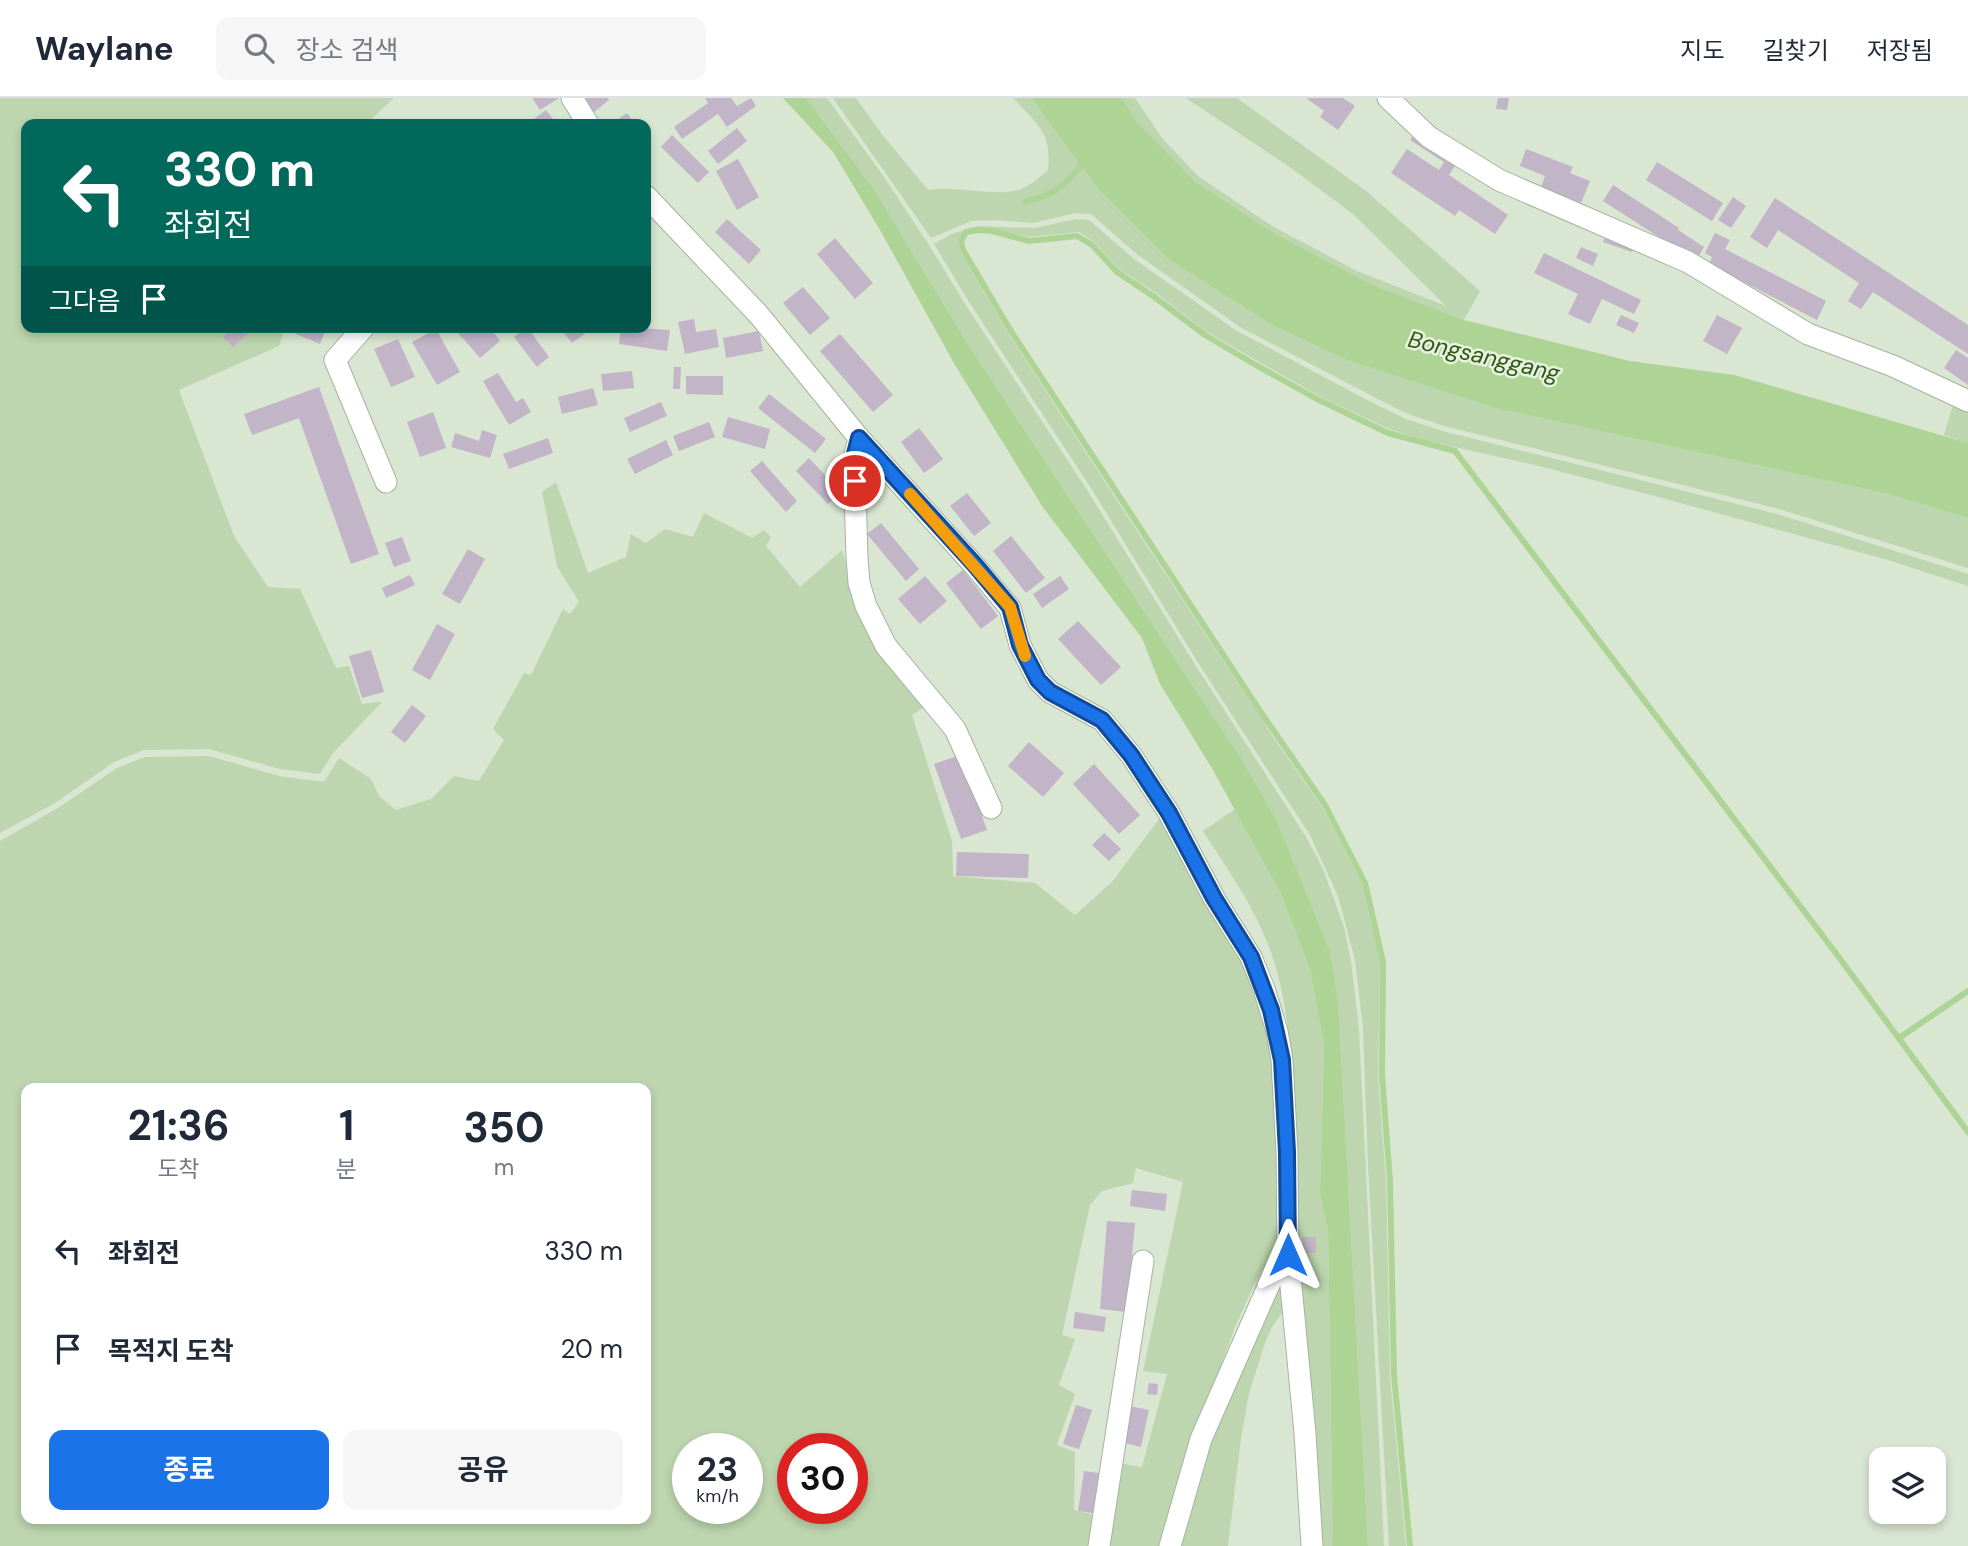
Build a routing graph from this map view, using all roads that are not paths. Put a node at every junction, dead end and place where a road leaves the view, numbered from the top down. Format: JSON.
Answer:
{"nodes":[{"id":1,"x":572,"y":98,"type":"edge"},
{"id":2,"x":1388,"y":98,"type":"edge"},
{"id":3,"x":584,"y":119,"type":"edge"},
{"id":4,"x":651,"y":201,"type":"edge"},
{"id":5,"x":359,"y":333,"type":"edge"},
{"id":6,"x":1968,"y":401,"type":"edge"},
{"id":7,"x":859,"y":438,"type":"junction"},
{"id":8,"x":386,"y":482,"type":"dead end"},
{"id":9,"x":991,"y":808,"type":"dead end"},
{"id":10,"x":1288,"y":1255,"type":"junction"},
{"id":11,"x":1143,"y":1261,"type":"dead end"},
{"id":12,"x":1099,"y":1546,"type":"edge"},
{"id":13,"x":1170,"y":1546,"type":"edge"},
{"id":14,"x":1312,"y":1546,"type":"edge"}],
"edges":[{"from":1,"to":3,"type":"street"},
{"from":2,"to":6,"type":"street"},
{"from":4,"to":7,"type":"street"},
{"from":5,"to":8,"type":"street"},
{"from":7,"to":9,"type":"street"},
{"from":7,"to":10,"type":"street"},
{"from":10,"to":13,"type":"street"},
{"from":10,"to":14,"type":"street"},
{"from":11,"to":12,"type":"street"}]}
